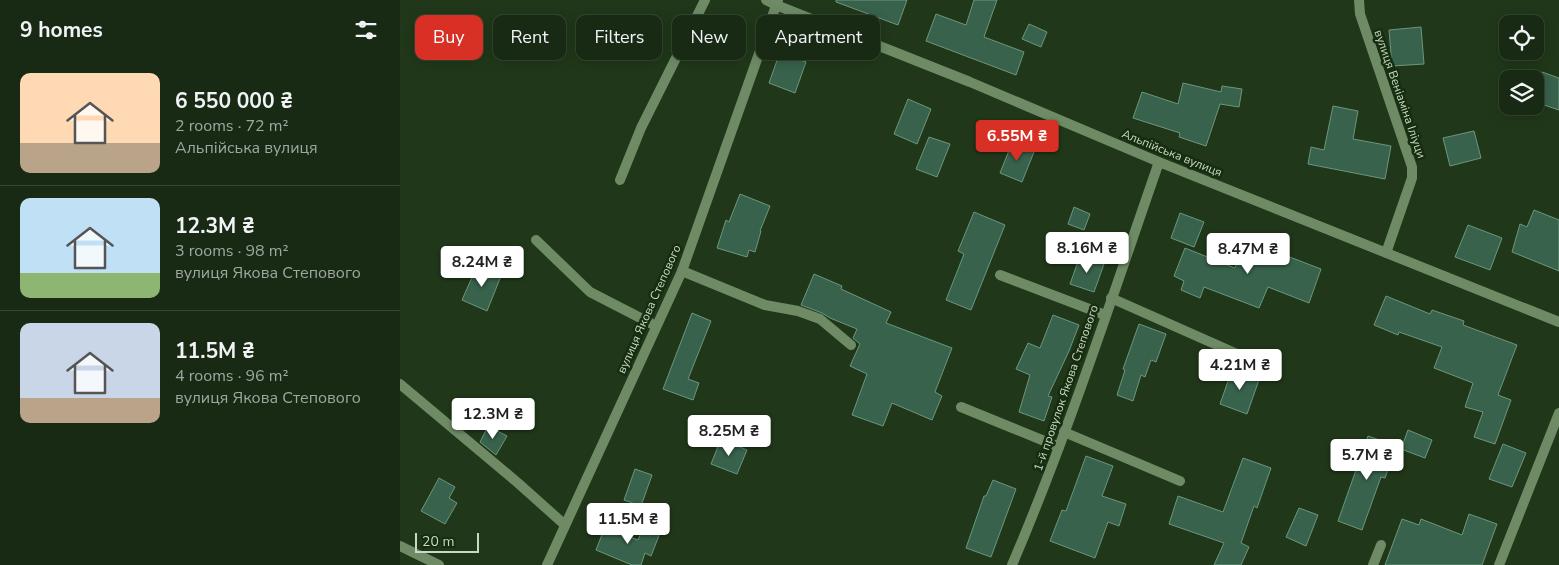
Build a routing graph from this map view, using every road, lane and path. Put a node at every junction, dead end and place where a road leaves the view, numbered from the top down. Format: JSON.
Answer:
{"nodes":[{"id":1,"x":705,"y":0,"type":"edge"},
{"id":2,"x":766,"y":0,"type":"edge"},
{"id":3,"x":1358,"y":0,"type":"edge"},
{"id":4,"x":777,"y":2,"type":"edge"},
{"id":5,"x":1159,"y":162,"type":"junction"},
{"id":6,"x":620,"y":180,"type":"dead end"},
{"id":7,"x":536,"y":240,"type":"dead end"},
{"id":8,"x":1386,"y":252,"type":"junction"},
{"id":9,"x":682,"y":271,"type":"junction"},
{"id":10,"x":1000,"y":275,"type":"dead end"},
{"id":11,"x":1111,"y":298,"type":"junction"},
{"id":12,"x":1105,"y":315,"type":"junction"},
{"id":13,"x":1559,"y":322,"type":"edge"},
{"id":14,"x":656,"y":326,"type":"junction"},
{"id":15,"x":851,"y":345,"type":"dead end"},
{"id":16,"x":1253,"y":361,"type":"dead end"},
{"id":17,"x":400,"y":384,"type":"edge"},
{"id":18,"x":961,"y":406,"type":"dead end"},
{"id":19,"x":1559,"y":413,"type":"edge"},
{"id":20,"x":1064,"y":432,"type":"junction"},
{"id":21,"x":1059,"y":447,"type":"junction"},
{"id":22,"x":1180,"y":481,"type":"dead end"},
{"id":23,"x":565,"y":526,"type":"junction"},
{"id":24,"x":1381,"y":545,"type":"dead end"},
{"id":25,"x":400,"y":546,"type":"edge"},
{"id":26,"x":439,"y":565,"type":"edge"},
{"id":27,"x":547,"y":565,"type":"edge"},
{"id":28,"x":1012,"y":565,"type":"edge"},
{"id":29,"x":1374,"y":565,"type":"edge"},
{"id":30,"x":1499,"y":565,"type":"edge"}],
"edges":[{"from":1,"to":6,"type":"street"},
{"from":2,"to":4,"type":"street","name":"Альпійська вулиця"},
{"from":3,"to":8,"type":"street","name":"вулиця Веніаміна Іліуци"},
{"from":4,"to":5,"type":"street","name":"Альпійська вулиця"},
{"from":4,"to":9,"type":"street","name":"вулиця Якова Степового"},
{"from":5,"to":8,"type":"street","name":"Альпійська вулиця"},
{"from":5,"to":11,"type":"street","name":"1-й провулок Якова Степового"},
{"from":7,"to":14,"type":"street"},
{"from":8,"to":13,"type":"street","name":"Альпійська вулиця"},
{"from":9,"to":14,"type":"street","name":"вулиця Якова Степового"},
{"from":9,"to":15,"type":"street"},
{"from":10,"to":12,"type":"street"},
{"from":11,"to":12,"type":"street","name":"1-й провулок Якова Степового"},
{"from":11,"to":16,"type":"street"},
{"from":12,"to":20,"type":"street","name":"1-й провулок Якова Степового"},
{"from":14,"to":23,"type":"street","name":"вулиця Якова Степового"},
{"from":17,"to":23,"type":"street"},
{"from":18,"to":21,"type":"street"},
{"from":19,"to":30,"type":"street"},
{"from":20,"to":21,"type":"street","name":"1-й провулок Якова Степового"},
{"from":20,"to":22,"type":"street"},
{"from":21,"to":28,"type":"street","name":"1-й провулок Якова Степового"},
{"from":23,"to":27,"type":"street","name":"вулиця Якова Степового"},
{"from":24,"to":29,"type":"street"},
{"from":25,"to":26,"type":"street"}]}
